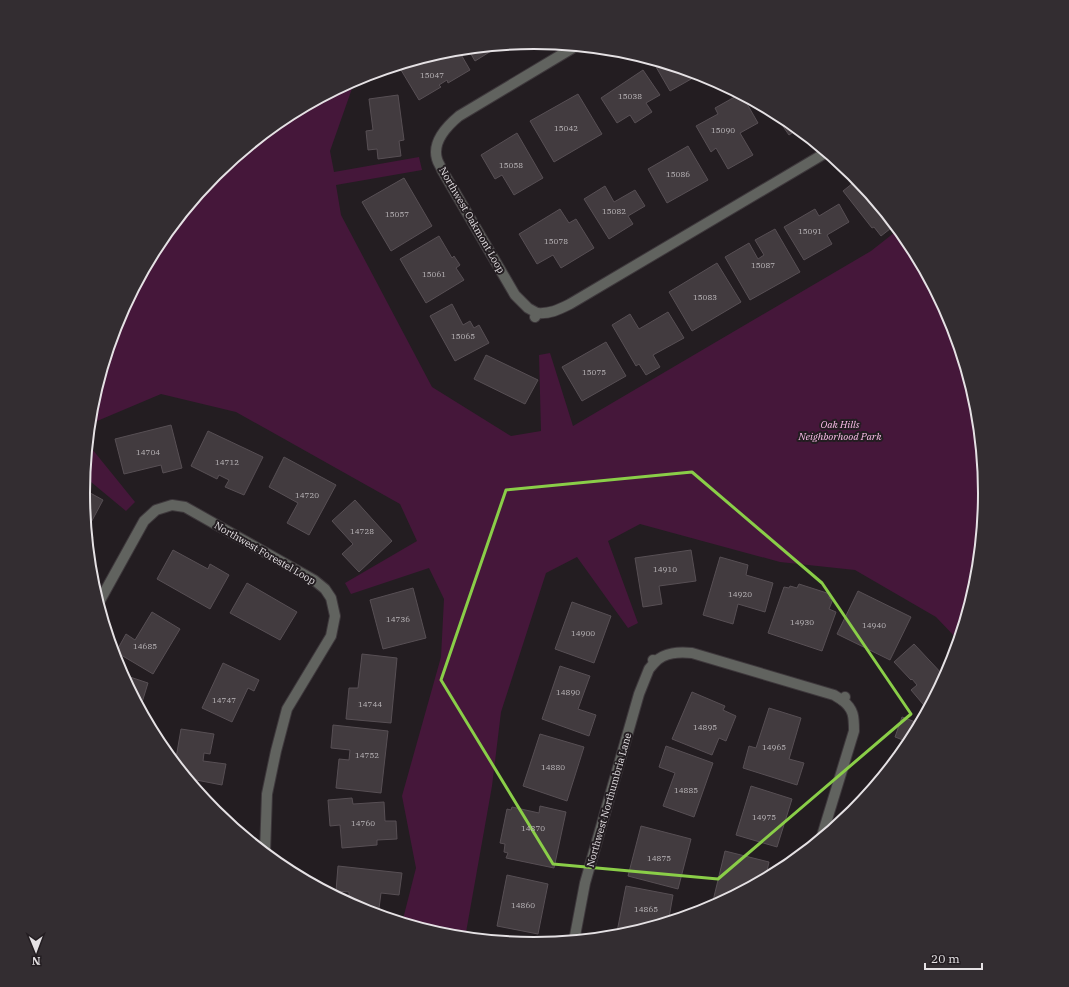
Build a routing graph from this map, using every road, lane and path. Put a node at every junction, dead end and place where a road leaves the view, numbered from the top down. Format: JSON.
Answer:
{"nodes":[{"id":1,"x":569,"y":50,"type":"edge"},
{"id":2,"x":822,"y":155,"type":"edge"},
{"id":3,"x":102,"y":596,"type":"edge"},
{"id":4,"x":824,"y":831,"type":"edge"},
{"id":5,"x":264,"y":846,"type":"edge"},
{"id":6,"x":575,"y":936,"type":"edge"}],
"edges":[{"from":1,"to":2,"type":"street","name":"Northwest Oakmont Loop"},
{"from":3,"to":5,"type":"street","name":"Northwest Forestel Loop"},
{"from":4,"to":6,"type":"street","name":"Northwest Northumbria Lane"}]}
